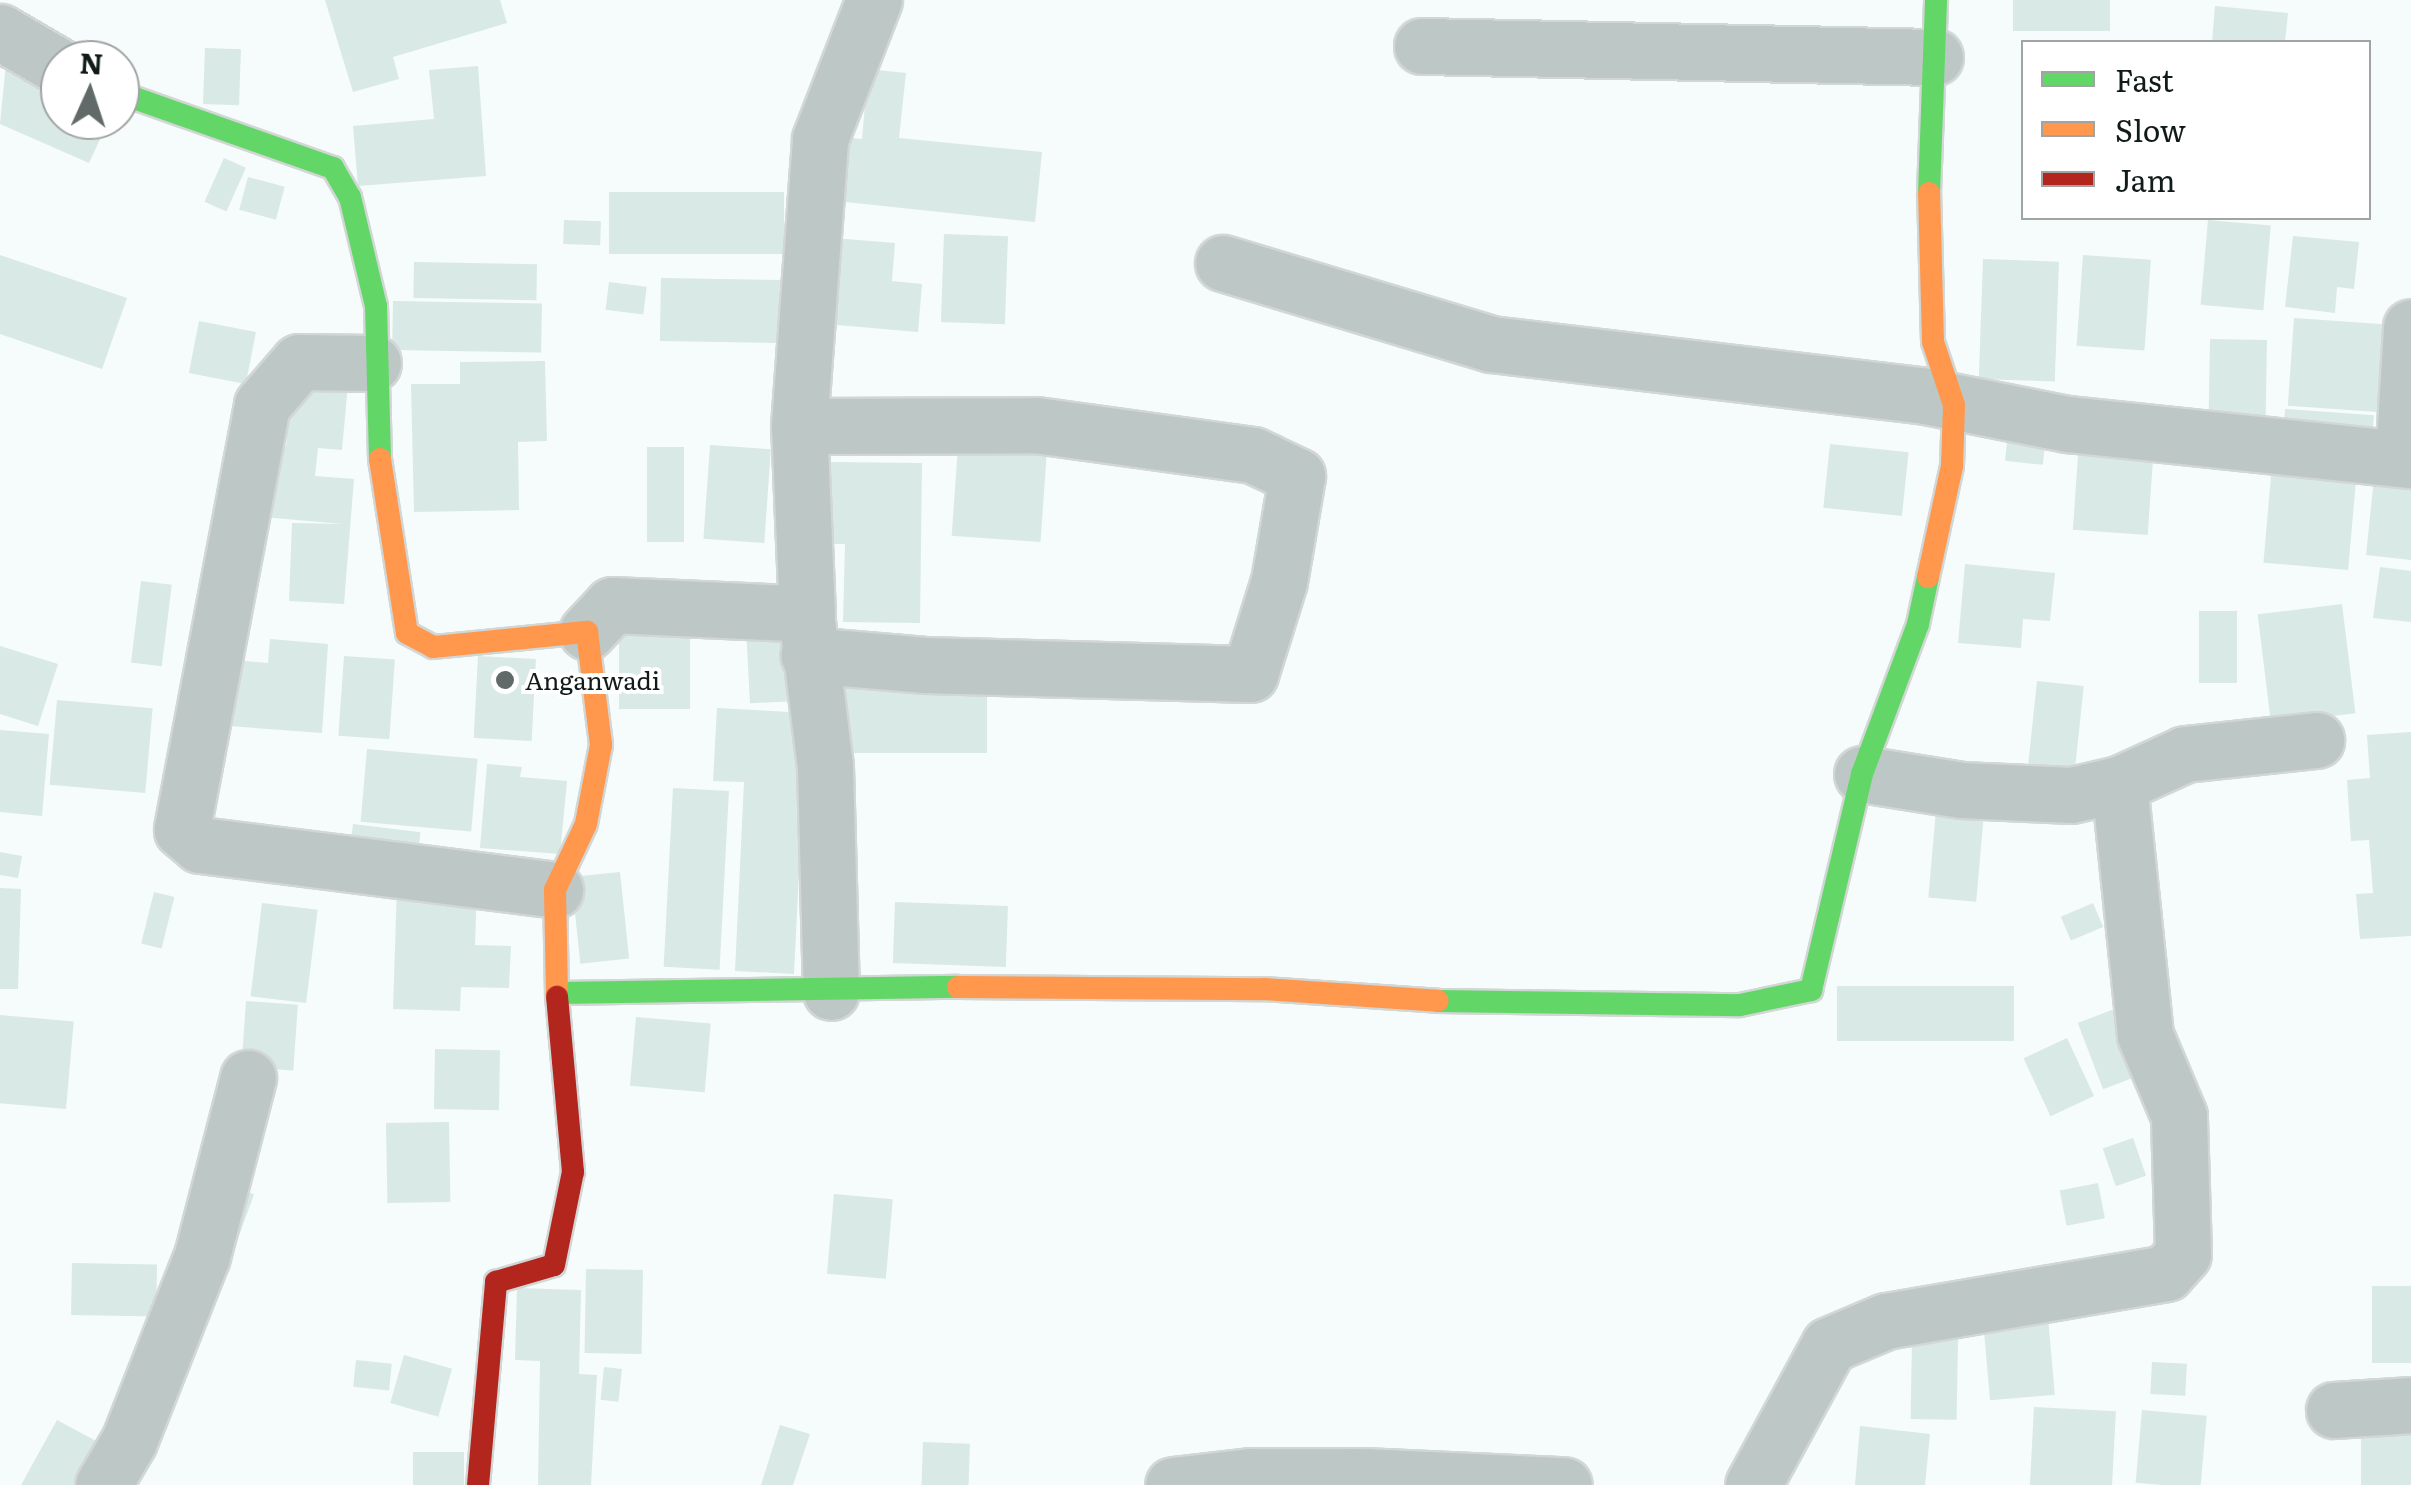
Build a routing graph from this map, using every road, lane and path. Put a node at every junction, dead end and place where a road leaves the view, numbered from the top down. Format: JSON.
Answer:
{"nodes":[{"id":1,"x":874,"y":0,"type":"edge"},
{"id":2,"x":1936,"y":0,"type":"edge"},
{"id":3,"x":0,"y":32,"type":"edge"},
{"id":4,"x":1422,"y":46,"type":"dead end"},
{"id":5,"x":40,"y":55,"type":"edge"},
{"id":6,"x":1934,"y":57,"type":"junction"},
{"id":7,"x":140,"y":100,"type":"edge"},
{"id":8,"x":1224,"y":263,"type":"dead end"},
{"id":9,"x":2411,"y":328,"type":"edge"},
{"id":10,"x":373,"y":363,"type":"junction"},
{"id":11,"x":1954,"y":405,"type":"junction"},
{"id":12,"x":799,"y":426,"type":"junction"},
{"id":13,"x":2407,"y":459,"type":"edge"},
{"id":14,"x":587,"y":632,"type":"junction"},
{"id":15,"x":808,"y":635,"type":"junction"},
{"id":16,"x":2316,"y":740,"type":"dead end"},
{"id":17,"x":1862,"y":774,"type":"junction"},
{"id":18,"x":2119,"y":784,"type":"junction"},
{"id":19,"x":555,"y":890,"type":"junction"},
{"id":20,"x":559,"y":992,"type":"junction"},
{"id":21,"x":830,"y":992,"type":"junction"},
{"id":22,"x":248,"y":1078,"type":"dead end"},
{"id":23,"x":2411,"y":1405,"type":"edge"},
{"id":24,"x":2334,"y":1410,"type":"dead end"},
{"id":25,"x":103,"y":1485,"type":"edge"},
{"id":26,"x":478,"y":1485,"type":"edge"},
{"id":27,"x":1173,"y":1485,"type":"edge"},
{"id":28,"x":1564,"y":1485,"type":"edge"},
{"id":29,"x":1753,"y":1485,"type":"edge"}],
"edges":[{"from":1,"to":12,"type":"street"},
{"from":2,"to":6,"type":"street"},
{"from":3,"to":5,"type":"street"},
{"from":4,"to":6,"type":"street"},
{"from":6,"to":11,"type":"street"},
{"from":7,"to":10,"type":"street"},
{"from":8,"to":11,"type":"street"},
{"from":9,"to":13,"type":"street"},
{"from":10,"to":14,"type":"street"},
{"from":10,"to":19,"type":"street"},
{"from":11,"to":13,"type":"street"},
{"from":11,"to":17,"type":"street"},
{"from":12,"to":15,"type":"street"},
{"from":12,"to":15,"type":"street"},
{"from":14,"to":15,"type":"street"},
{"from":14,"to":19,"type":"street"},
{"from":15,"to":21,"type":"street"},
{"from":16,"to":18,"type":"street"},
{"from":17,"to":18,"type":"street"},
{"from":17,"to":21,"type":"street"},
{"from":18,"to":29,"type":"street"},
{"from":19,"to":20,"type":"street"},
{"from":20,"to":21,"type":"street"},
{"from":20,"to":26,"type":"street"},
{"from":22,"to":25,"type":"street"},
{"from":23,"to":24,"type":"street"},
{"from":27,"to":28,"type":"street"}]}
